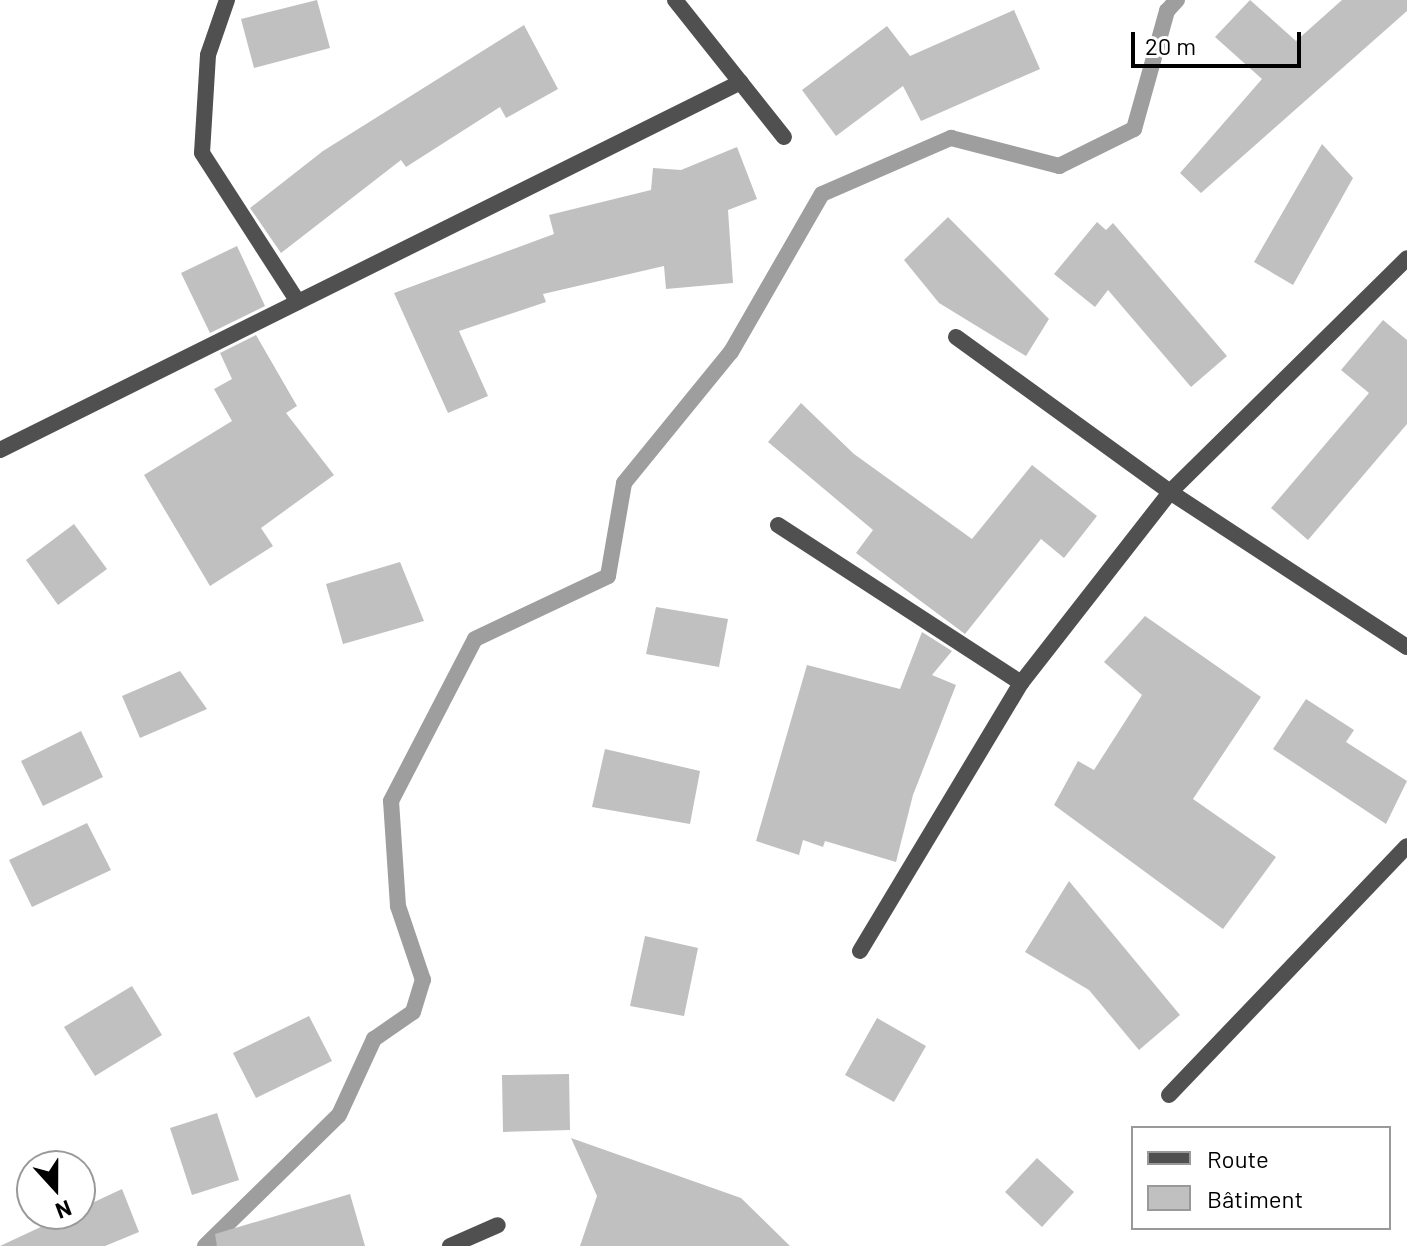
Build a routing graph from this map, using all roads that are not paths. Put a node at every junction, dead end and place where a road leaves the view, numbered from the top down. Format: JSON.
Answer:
{"nodes":[{"id":1,"x":227,"y":0,"type":"edge"},
{"id":2,"x":675,"y":0,"type":"edge"},
{"id":3,"x":741,"y":82,"type":"junction"},
{"id":4,"x":784,"y":137,"type":"dead end"},
{"id":5,"x":1407,"y":258,"type":"edge"},
{"id":6,"x":298,"y":302,"type":"junction"},
{"id":7,"x":956,"y":337,"type":"dead end"},
{"id":8,"x":0,"y":450,"type":"edge"},
{"id":9,"x":1170,"y":492,"type":"junction"},
{"id":10,"x":778,"y":525,"type":"dead end"},
{"id":11,"x":1407,"y":647,"type":"edge"},
{"id":12,"x":1021,"y":683,"type":"junction"},
{"id":13,"x":1407,"y":846,"type":"edge"},
{"id":14,"x":860,"y":951,"type":"dead end"},
{"id":15,"x":1169,"y":1095,"type":"dead end"},
{"id":16,"x":498,"y":1225,"type":"dead end"},
{"id":17,"x":450,"y":1246,"type":"edge"}],
"edges":[{"from":1,"to":6,"type":"street"},
{"from":2,"to":3,"type":"street"},
{"from":3,"to":4,"type":"street"},
{"from":3,"to":6,"type":"street"},
{"from":5,"to":9,"type":"street"},
{"from":6,"to":8,"type":"street"},
{"from":7,"to":9,"type":"street"},
{"from":9,"to":11,"type":"street"},
{"from":9,"to":12,"type":"street"},
{"from":10,"to":12,"type":"street"},
{"from":12,"to":14,"type":"street"},
{"from":13,"to":15,"type":"street"},
{"from":16,"to":17,"type":"street"}]}
